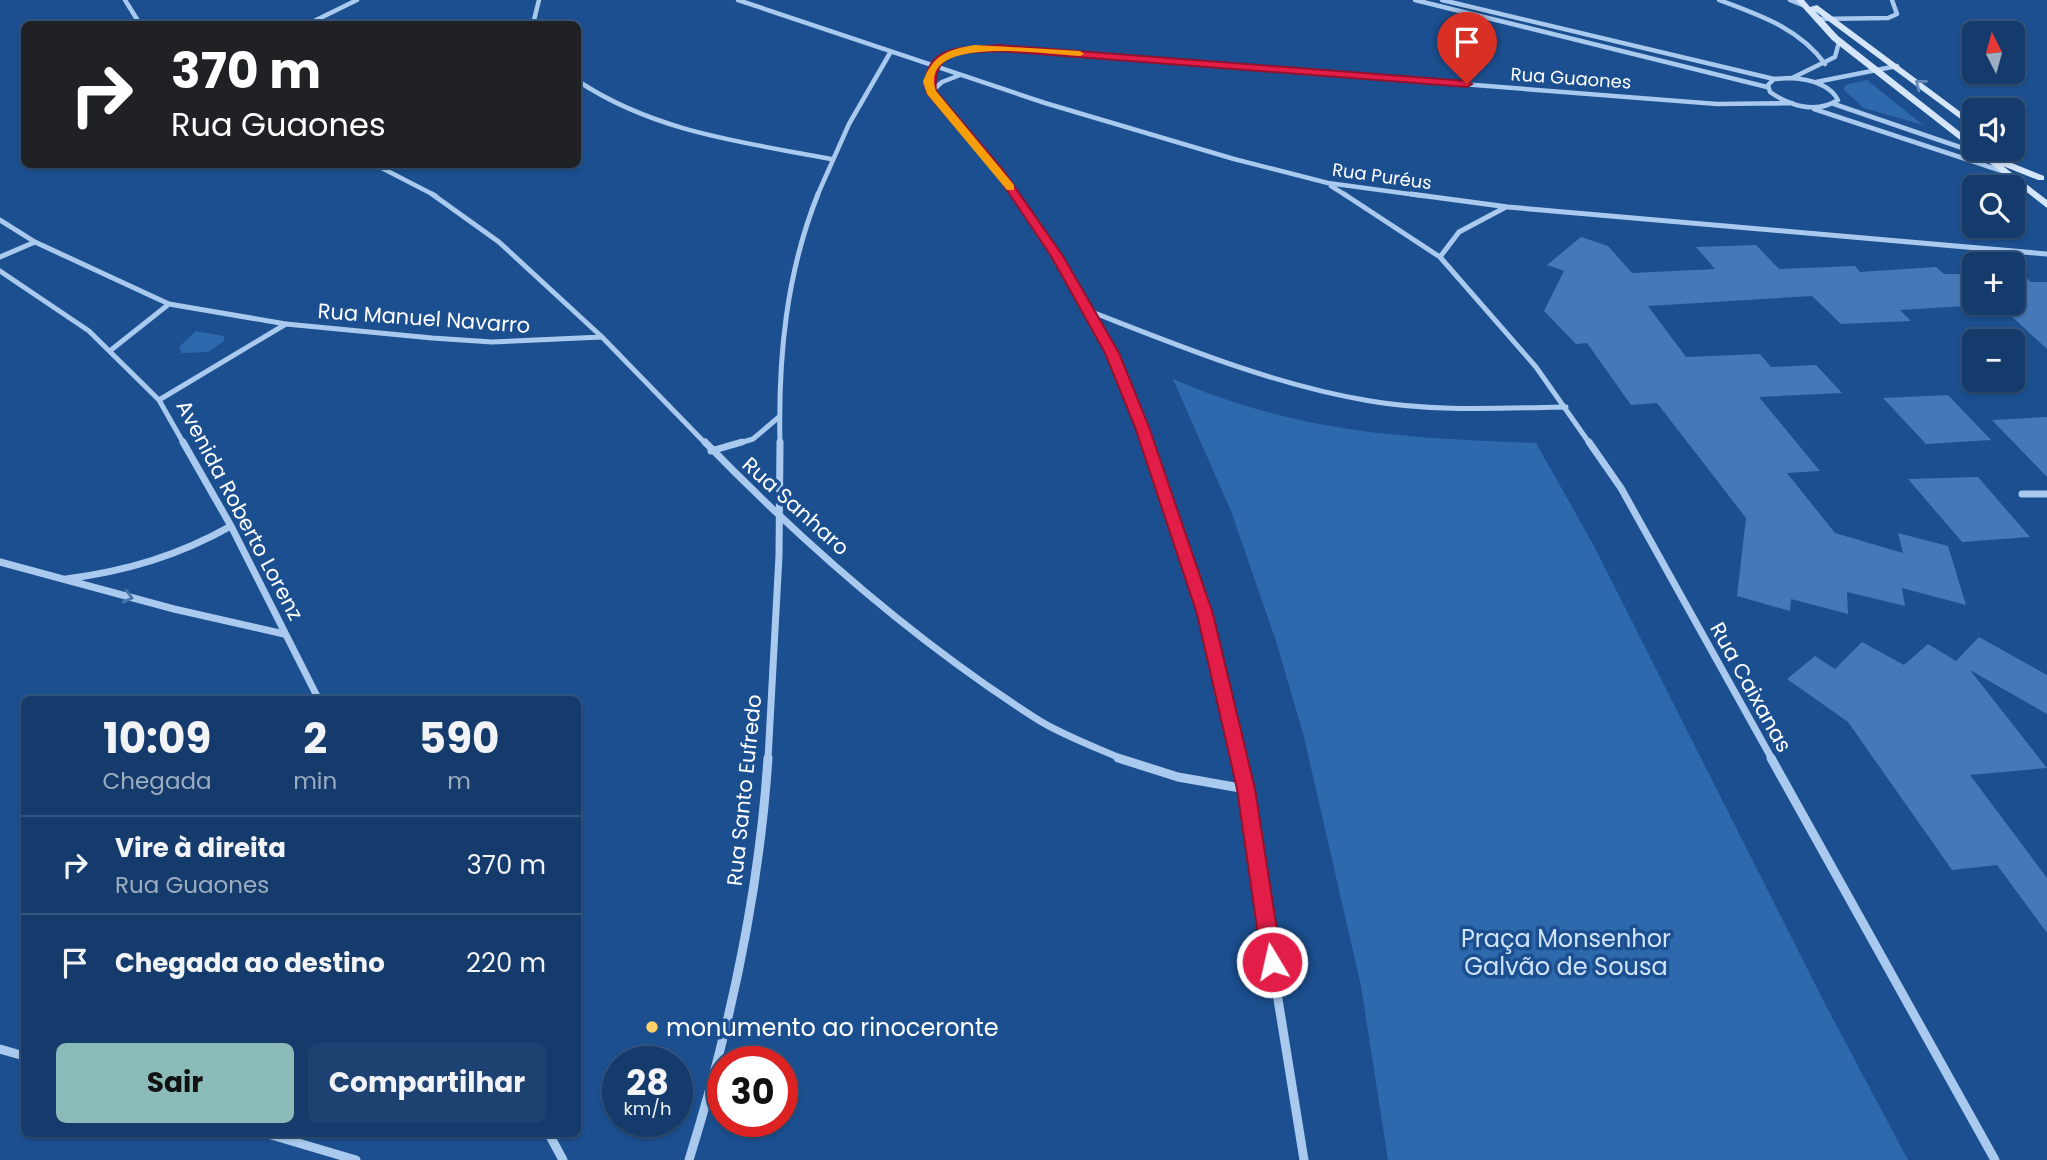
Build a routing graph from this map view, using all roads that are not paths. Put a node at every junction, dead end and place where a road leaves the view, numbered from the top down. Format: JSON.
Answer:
{"nodes":[{"id":1,"x":125,"y":0,"type":"edge"},
{"id":2,"x":357,"y":0,"type":"edge"},
{"id":3,"x":539,"y":0,"type":"edge"},
{"id":4,"x":738,"y":0,"type":"edge"},
{"id":5,"x":1415,"y":0,"type":"edge"},
{"id":6,"x":1442,"y":0,"type":"edge"},
{"id":7,"x":1720,"y":0,"type":"edge"},
{"id":8,"x":1790,"y":0,"type":"edge"},
{"id":9,"x":1892,"y":0,"type":"edge"},
{"id":10,"x":1803,"y":2,"type":"edge"},
{"id":11,"x":1817,"y":19,"type":"junction"},
{"id":12,"x":1832,"y":19,"type":"junction"},
{"id":13,"x":138,"y":21,"type":"edge"},
{"id":14,"x":313,"y":21,"type":"edge"},
{"id":15,"x":534,"y":21,"type":"edge"},
{"id":16,"x":1839,"y":42,"type":"junction"},
{"id":17,"x":890,"y":53,"type":"junction"},
{"id":18,"x":1825,"y":64,"type":"junction"},
{"id":19,"x":933,"y":66,"type":"junction"},
{"id":20,"x":1897,"y":66,"type":"junction"},
{"id":21,"x":1873,"y":69,"type":"junction"},
{"id":22,"x":960,"y":74,"type":"junction"},
{"id":23,"x":1793,"y":78,"type":"junction"},
{"id":24,"x":1774,"y":79,"type":"junction"},
{"id":25,"x":1815,"y":82,"type":"junction"},
{"id":26,"x":581,"y":83,"type":"edge"},
{"id":27,"x":1767,"y":87,"type":"junction"},
{"id":28,"x":931,"y":92,"type":"junction"},
{"id":29,"x":1792,"y":103,"type":"junction"},
{"id":30,"x":1834,"y":104,"type":"junction"},
{"id":31,"x":1807,"y":106,"type":"junction"},
{"id":32,"x":1962,"y":117,"type":"edge"},
{"id":33,"x":1962,"y":139,"type":"edge"},
{"id":34,"x":1962,"y":147,"type":"edge"},
{"id":35,"x":831,"y":159,"type":"junction"},
{"id":36,"x":1990,"y":161,"type":"edge"},
{"id":37,"x":1999,"y":161,"type":"edge"},
{"id":38,"x":2019,"y":161,"type":"edge"},
{"id":39,"x":382,"y":168,"type":"edge"},
{"id":40,"x":2002,"y":171,"type":"junction"},
{"id":41,"x":2044,"y":180,"type":"edge"},
{"id":42,"x":1328,"y":183,"type":"junction"},
{"id":43,"x":2047,"y":205,"type":"edge"},
{"id":44,"x":1508,"y":207,"type":"junction"},
{"id":45,"x":0,"y":220,"type":"edge"},
{"id":46,"x":35,"y":242,"type":"junction"},
{"id":47,"x":2047,"y":254,"type":"edge"},
{"id":48,"x":0,"y":257,"type":"edge"},
{"id":49,"x":1440,"y":257,"type":"junction"},
{"id":50,"x":0,"y":271,"type":"edge"},
{"id":51,"x":169,"y":304,"type":"junction"},
{"id":52,"x":1091,"y":311,"type":"junction"},
{"id":53,"x":286,"y":324,"type":"junction"},
{"id":54,"x":602,"y":337,"type":"junction"},
{"id":55,"x":111,"y":350,"type":"junction"},
{"id":56,"x":159,"y":400,"type":"junction"},
{"id":57,"x":1566,"y":407,"type":"junction"},
{"id":58,"x":779,"y":416,"type":"junction"},
{"id":59,"x":711,"y":451,"type":"junction"},
{"id":60,"x":2022,"y":494,"type":"dead end"},
{"id":61,"x":2047,"y":494,"type":"edge"},
{"id":62,"x":780,"y":519,"type":"junction"},
{"id":63,"x":231,"y":526,"type":"junction"},
{"id":64,"x":0,"y":562,"type":"edge"},
{"id":65,"x":62,"y":580,"type":"junction"},
{"id":66,"x":284,"y":634,"type":"junction"},
{"id":67,"x":317,"y":696,"type":"edge"},
{"id":68,"x":1246,"y":789,"type":"junction"},
{"id":69,"x":0,"y":1049,"type":"edge"},
{"id":70,"x":21,"y":1055,"type":"edge"},
{"id":71,"x":278,"y":1137,"type":"edge"},
{"id":72,"x":551,"y":1137,"type":"edge"},
{"id":73,"x":356,"y":1160,"type":"edge"},
{"id":74,"x":563,"y":1160,"type":"edge"},
{"id":75,"x":689,"y":1160,"type":"edge"},
{"id":76,"x":1304,"y":1160,"type":"edge"},
{"id":77,"x":1995,"y":1160,"type":"edge"}],
"edges":[{"from":1,"to":13,"type":"street"},
{"from":2,"to":14,"type":"street"},
{"from":3,"to":15,"type":"street"},
{"from":4,"to":17,"type":"street","name":"Rua Puréus"},
{"from":5,"to":27,"type":"street"},
{"from":6,"to":24,"type":"street"},
{"from":7,"to":18,"type":"street"},
{"from":8,"to":10,"type":"street"},
{"from":9,"to":12,"type":"street"},
{"from":10,"to":11,"type":"main road"},
{"from":10,"to":12,"type":"main road"},
{"from":11,"to":12,"type":"street"},
{"from":11,"to":16,"type":"main road"},
{"from":12,"to":20,"type":"main road"},
{"from":16,"to":18,"type":"street"},
{"from":16,"to":21,"type":"main road"},
{"from":17,"to":19,"type":"street","name":"Rua Puréus"},
{"from":17,"to":35,"type":"street","name":"Rua Santo Eufredo"},
{"from":18,"to":23,"type":"street"},
{"from":19,"to":22,"type":"street","name":"Rua Puréus"},
{"from":19,"to":28,"type":"street"},
{"from":19,"to":29,"type":"street","name":"Rua Guaones"},
{"from":20,"to":21,"type":"street"},
{"from":32,"to":20,"type":"main road","one_way":true},
{"from":21,"to":25,"type":"street"},
{"from":21,"to":33,"type":"main road"},
{"from":22,"to":28,"type":"street"},
{"from":22,"to":42,"type":"street","name":"Rua Puréus"},
{"from":23,"to":24,"type":"street"},
{"from":23,"to":25,"type":"street"},
{"from":24,"to":27,"type":"street"},
{"from":25,"to":30,"type":"street"},
{"from":26,"to":35,"type":"street"},
{"from":27,"to":29,"type":"street"},
{"from":28,"to":52,"type":"street"},
{"from":29,"to":31,"type":"street"},
{"from":30,"to":31,"type":"street"},
{"from":30,"to":34,"type":"street"},
{"from":31,"to":40,"type":"street"},
{"from":35,"to":58,"type":"street","name":"Rua Santo Eufredo"},
{"from":36,"to":40,"type":"main road"},
{"from":37,"to":41,"type":"main road"},
{"from":38,"to":41,"type":"main road"},
{"from":39,"to":54,"type":"street","name":"Rua Sanharo"},
{"from":40,"to":43,"type":"main road"},
{"from":42,"to":44,"type":"street","name":"Rua Puréus"},
{"from":42,"to":49,"type":"street","name":"Rua Caixanas"},
{"from":44,"to":47,"type":"street","name":"Rua Puréus"},
{"from":44,"to":49,"type":"street"},
{"from":45,"to":46,"type":"street"},
{"from":46,"to":48,"type":"street"},
{"from":46,"to":51,"type":"street"},
{"from":49,"to":57,"type":"street","name":"Rua Caixanas"},
{"from":50,"to":55,"type":"street","name":"Avenida Roberto Lorenz"},
{"from":51,"to":53,"type":"street"},
{"from":51,"to":55,"type":"street"},
{"from":52,"to":57,"type":"street"},
{"from":52,"to":68,"type":"street"},
{"from":53,"to":54,"type":"street","name":"Rua Manuel Navarro"},
{"from":53,"to":56,"type":"street"},
{"from":54,"to":59,"type":"street","name":"Rua Sanharo"},
{"from":55,"to":56,"type":"street","name":"Avenida Roberto Lorenz"},
{"from":56,"to":63,"type":"street","name":"Avenida Roberto Lorenz"},
{"from":57,"to":77,"type":"street","name":"Rua Caixanas"},
{"from":58,"to":59,"type":"street"},
{"from":58,"to":62,"type":"street","name":"Rua Santo Eufredo"},
{"from":59,"to":62,"type":"street","name":"Rua Sanharo"},
{"from":60,"to":61,"type":"street"},
{"from":62,"to":68,"type":"street","name":"Rua Sanharo"},
{"from":62,"to":75,"type":"street","name":"Rua Santo Eufredo"},
{"from":63,"to":65,"type":"street"},
{"from":63,"to":66,"type":"street","name":"Avenida Roberto Lorenz"},
{"from":64,"to":65,"type":"street"},
{"from":65,"to":66,"type":"street","one_way":true},
{"from":66,"to":67,"type":"street","name":"Avenida Roberto Lorenz"},
{"from":68,"to":76,"type":"street"},
{"from":69,"to":70,"type":"street"},
{"from":71,"to":73,"type":"street"},
{"from":72,"to":74,"type":"street"}]}
